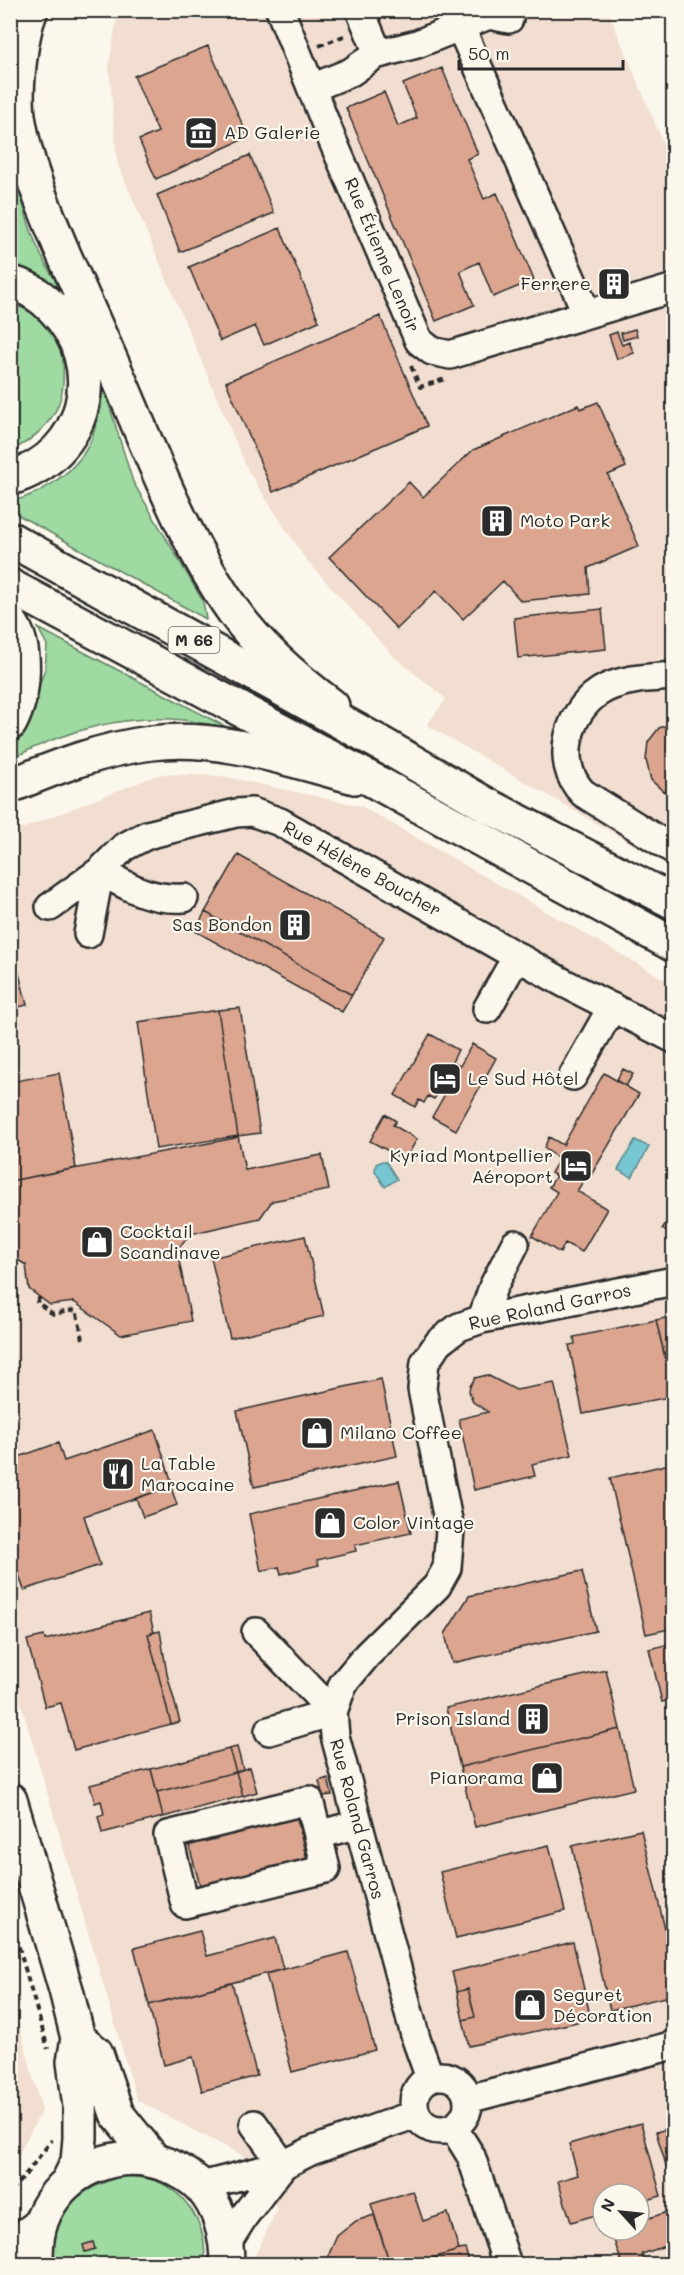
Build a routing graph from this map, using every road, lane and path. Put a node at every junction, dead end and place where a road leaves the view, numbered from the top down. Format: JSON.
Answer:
{"nodes":[{"id":1,"x":13,"y":10,"type":"edge"},
{"id":2,"x":31,"y":10,"type":"edge"},
{"id":3,"x":280,"y":10,"type":"edge"},
{"id":4,"x":360,"y":10,"type":"edge"},
{"id":5,"x":10,"y":15,"type":"edge"},
{"id":6,"x":509,"y":19,"type":"dead end"},
{"id":7,"x":460,"y":26,"type":"junction"},
{"id":8,"x":347,"y":34,"type":"dead end"},
{"id":9,"x":317,"y":47,"type":"dead end"},
{"id":10,"x":375,"y":55,"type":"junction"},
{"id":11,"x":312,"y":88,"type":"junction"},
{"id":12,"x":10,"y":283,"type":"edge"},
{"id":13,"x":674,"y":288,"type":"edge"},
{"id":14,"x":587,"y":314,"type":"junction"},
{"id":15,"x":410,"y":365,"type":"dead end"},
{"id":16,"x":453,"y":377,"type":"dead end"},
{"id":17,"x":10,"y":478,"type":"edge"},
{"id":18,"x":10,"y":539,"type":"edge"},
{"id":19,"x":10,"y":586,"type":"edge"},
{"id":20,"x":10,"y":622,"type":"edge"},
{"id":21,"x":674,"y":676,"type":"edge"},
{"id":22,"x":10,"y":723,"type":"edge"},
{"id":23,"x":378,"y":742,"type":"junction"},
{"id":24,"x":376,"y":782,"type":"junction"},
{"id":25,"x":10,"y":786,"type":"edge"},
{"id":26,"x":674,"y":850,"type":"edge"},
{"id":27,"x":100,"y":871,"type":"junction"},
{"id":28,"x":184,"y":898,"type":"dead end"},
{"id":29,"x":674,"y":902,"type":"edge"},
{"id":30,"x":50,"y":907,"type":"dead end"},
{"id":31,"x":88,"y":934,"type":"dead end"},
{"id":32,"x":674,"y":945,"type":"edge"},
{"id":33,"x":517,"y":956,"type":"junction"},
{"id":34,"x":612,"y":1007,"type":"junction"},
{"id":35,"x":487,"y":1009,"type":"dead end"},
{"id":36,"x":674,"y":1039,"type":"edge"},
{"id":37,"x":573,"y":1076,"type":"dead end"},
{"id":38,"x":515,"y":1244,"type":"dead end"},
{"id":39,"x":674,"y":1281,"type":"edge"},
{"id":40,"x":40,"y":1297,"type":"dead end"},
{"id":41,"x":482,"y":1319,"type":"junction"},
{"id":42,"x":83,"y":1339,"type":"dead end"},
{"id":43,"x":256,"y":1632,"type":"dead end"},
{"id":44,"x":333,"y":1712,"type":"junction"},
{"id":45,"x":269,"y":1731,"type":"dead end"},
{"id":46,"x":10,"y":1800,"type":"edge"},
{"id":47,"x":358,"y":1824,"type":"junction"},
{"id":48,"x":318,"y":1835,"type":"junction"},
{"id":49,"x":10,"y":1916,"type":"edge"},
{"id":50,"x":78,"y":2038,"type":"junction"},
{"id":51,"x":674,"y":2045,"type":"edge"},
{"id":52,"x":50,"y":2058,"type":"dead end"},
{"id":53,"x":430,"y":2078,"type":"junction"},
{"id":54,"x":468,"y":2098,"type":"junction"},
{"id":55,"x":416,"y":2114,"type":"junction"},
{"id":56,"x":254,"y":2124,"type":"dead end"},
{"id":57,"x":453,"y":2127,"type":"junction"},
{"id":58,"x":57,"y":2133,"type":"dead end"},
{"id":59,"x":153,"y":2159,"type":"junction"},
{"id":60,"x":283,"y":2165,"type":"junction"},
{"id":61,"x":69,"y":2180,"type":"junction"},
{"id":62,"x":201,"y":2186,"type":"junction"},
{"id":63,"x":10,"y":2190,"type":"edge"},
{"id":64,"x":41,"y":2221,"type":"junction"},
{"id":65,"x":10,"y":2243,"type":"edge"},
{"id":66,"x":227,"y":2254,"type":"edge"},
{"id":67,"x":36,"y":2265,"type":"edge"},
{"id":68,"x":507,"y":2265,"type":"edge"}],
"edges":[{"from":1,"to":5,"type":"main road"},
{"from":2,"to":23,"type":"main road","number":"M 66"},
{"from":3,"to":11,"type":"street","name":"Rue Étienne Lenoir"},
{"from":4,"to":10,"type":"street"},
{"from":6,"to":7,"type":"street"},
{"from":7,"to":10,"type":"street"},
{"from":7,"to":14,"type":"street"},
{"from":8,"to":9,"type":"path"},
{"from":10,"to":11,"type":"street"},
{"from":11,"to":14,"type":"street","name":"Rue Étienne Lenoir"},
{"from":12,"to":17,"type":"main road"},
{"from":13,"to":14,"type":"street","name":"Rue Étienne Lenoir"},
{"from":15,"to":16,"type":"path"},
{"from":18,"to":23,"type":"main road","number":"M 66"},
{"from":19,"to":24,"type":"main road","number":"M 66"},
{"from":20,"to":22,"type":"main road"},
{"from":21,"to":26,"type":"street"},
{"from":23,"to":29,"type":"main road","number":"M 66"},
{"from":24,"to":25,"type":"main road","number":"M 66"},
{"from":24,"to":32,"type":"main road","number":"M 66"},
{"from":27,"to":28,"type":"street"},
{"from":27,"to":30,"type":"street","name":"Rue Hélène Boucher"},
{"from":27,"to":31,"type":"street"},
{"from":27,"to":33,"type":"street","name":"Rue Hélène Boucher"},
{"from":33,"to":34,"type":"street","name":"Rue Hélène Boucher"},
{"from":33,"to":35,"type":"street"},
{"from":34,"to":36,"type":"street","name":"Rue Hélène Boucher"},
{"from":34,"to":37,"type":"street"},
{"from":38,"to":41,"type":"street"},
{"from":39,"to":41,"type":"street","name":"Rue Roland Garros"},
{"from":40,"to":42,"type":"path"},
{"from":41,"to":44,"type":"street","name":"Rue Roland Garros"},
{"from":43,"to":44,"type":"street"},
{"from":44,"to":45,"type":"street"},
{"from":44,"to":47,"type":"street","name":"Rue Roland Garros"},
{"from":46,"to":50,"type":"main road"},
{"from":47,"to":48,"type":"street"},
{"from":47,"to":53,"type":"street","name":"Rue Roland Garros"},
{"from":48,"to":48,"type":"street"},
{"from":49,"to":52,"type":"path"},
{"from":50,"to":59,"type":"main road"},
{"from":50,"to":61,"type":"main road"},
{"from":51,"to":54,"type":"street"},
{"from":53,"to":54,"type":"street"},
{"from":53,"to":55,"type":"street"},
{"from":54,"to":57,"type":"street"},
{"from":55,"to":57,"type":"street"},
{"from":55,"to":60,"type":"street"},
{"from":56,"to":60,"type":"street"},
{"from":57,"to":68,"type":"street"},
{"from":58,"to":63,"type":"path"},
{"from":59,"to":61,"type":"main road"},
{"from":59,"to":62,"type":"main road"},
{"from":60,"to":62,"type":"street"},
{"from":60,"to":66,"type":"street"},
{"from":61,"to":64,"type":"main road"},
{"from":62,"to":66,"type":"main road"},
{"from":64,"to":65,"type":"street"},
{"from":64,"to":67,"type":"main road"}]}
